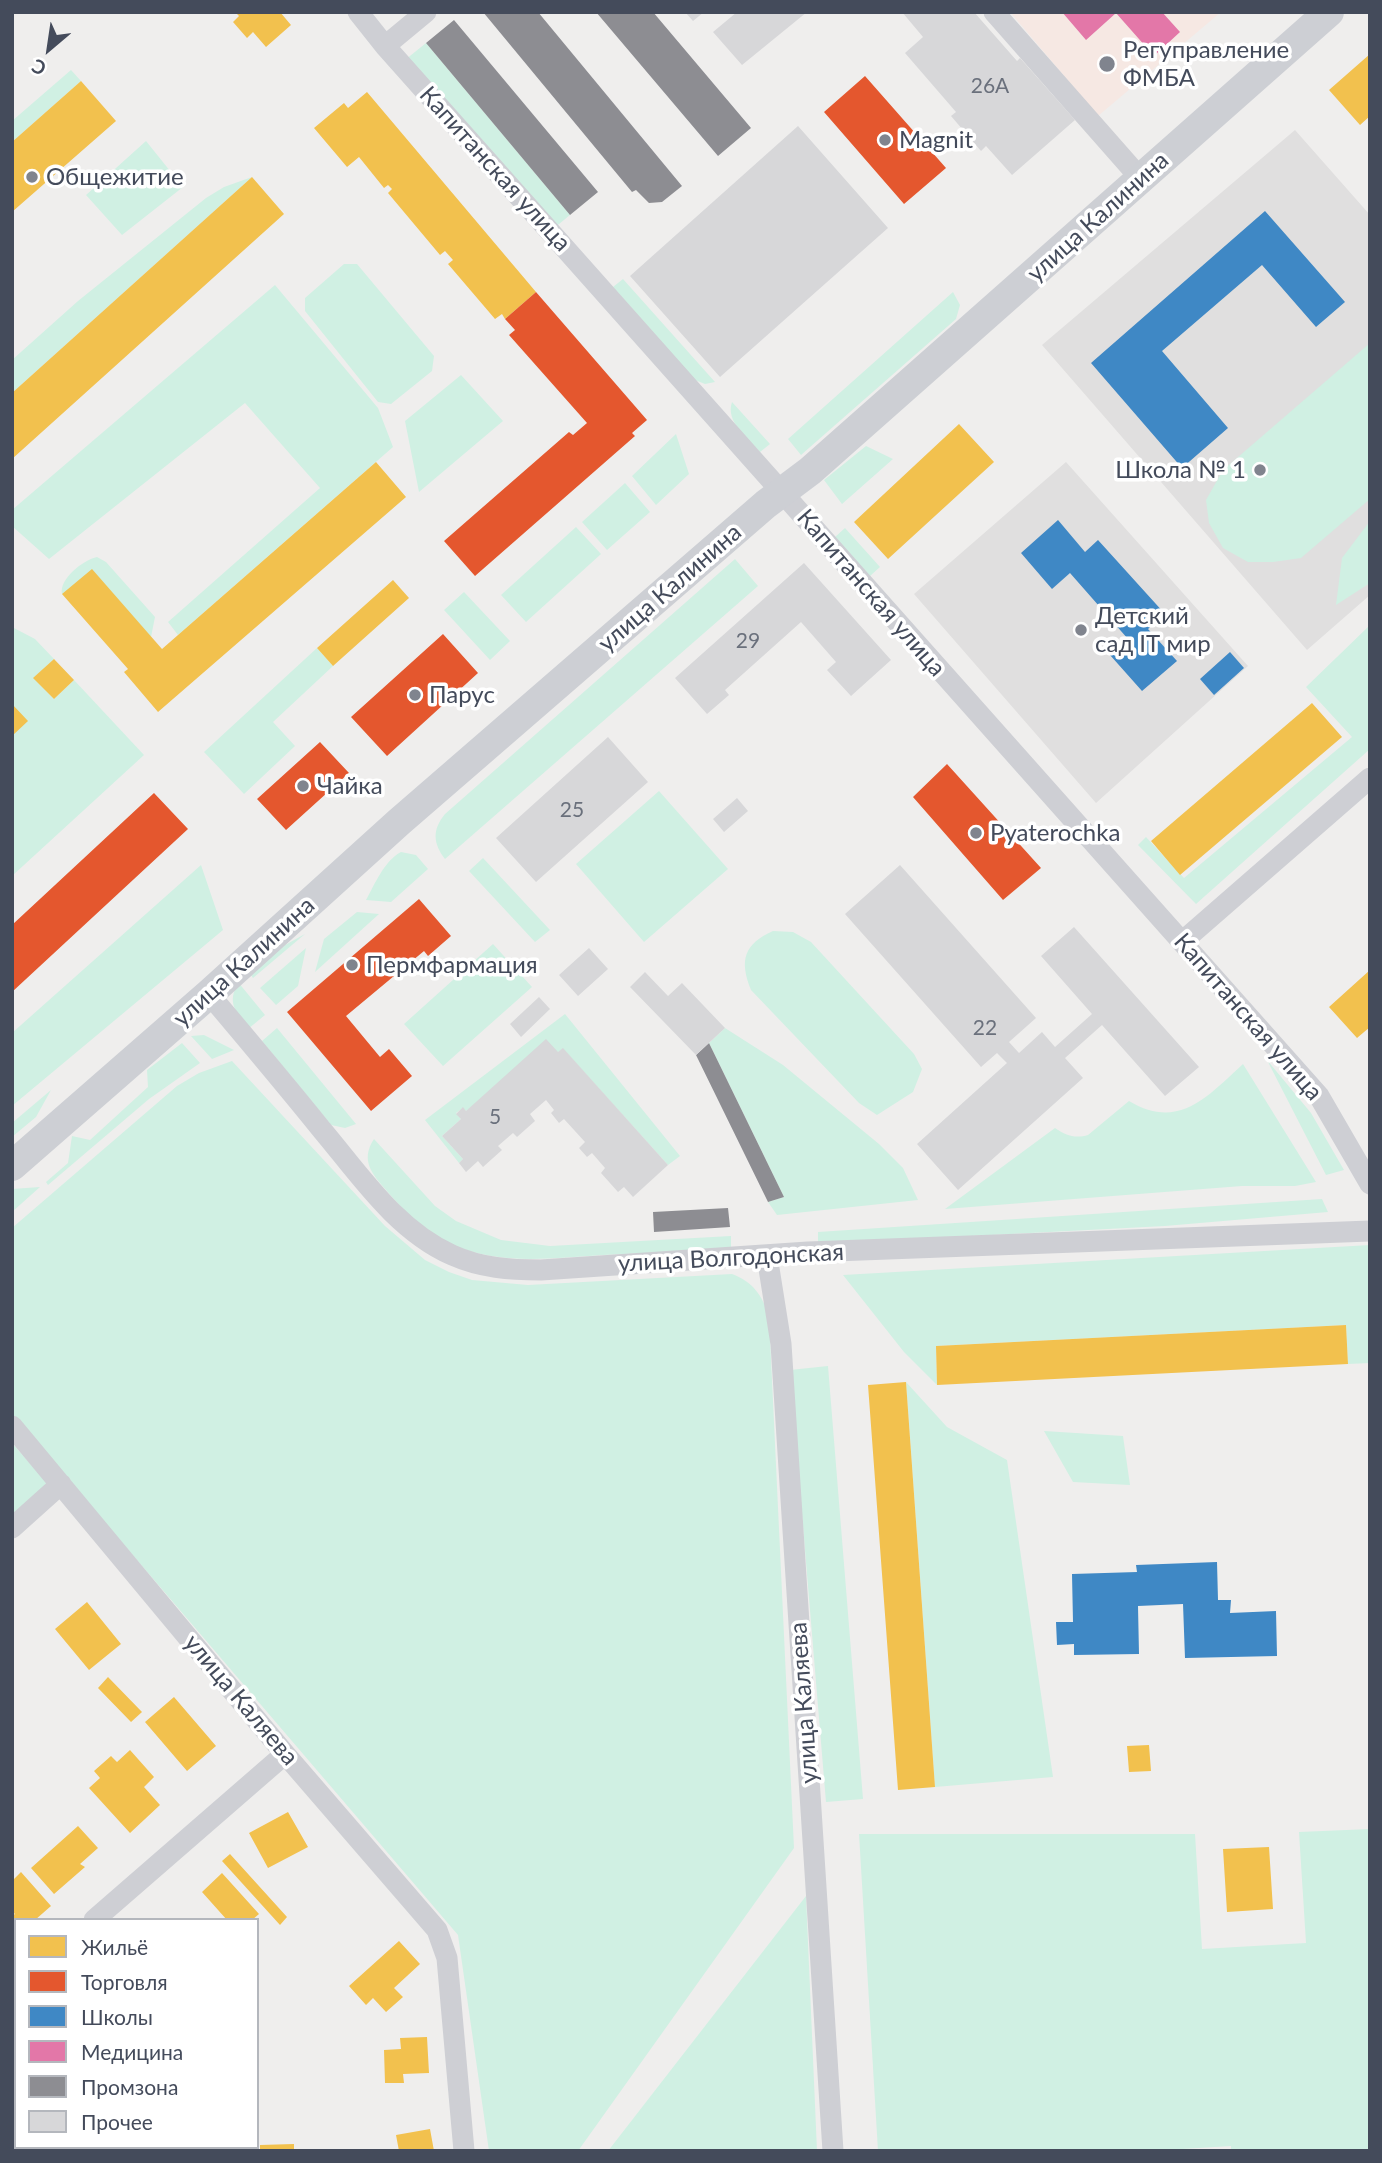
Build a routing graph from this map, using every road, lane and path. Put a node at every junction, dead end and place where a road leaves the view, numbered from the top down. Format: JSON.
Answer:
{"nodes":[{"id":1,"x":358,"y":12,"type":"edge"},
{"id":2,"x":426,"y":12,"type":"edge"},
{"id":3,"x":994,"y":12,"type":"edge"},
{"id":4,"x":1329,"y":12,"type":"edge"},
{"id":5,"x":385,"y":46,"type":"junction"},
{"id":6,"x":1141,"y":179,"type":"junction"},
{"id":7,"x":782,"y":491,"type":"junction"},
{"id":8,"x":1370,"y":778,"type":"edge"},
{"id":9,"x":1183,"y":941,"type":"junction"},
{"id":10,"x":209,"y":994,"type":"junction"},
{"id":11,"x":12,"y":1166,"type":"edge"},
{"id":12,"x":1370,"y":1184,"type":"edge"},
{"id":13,"x":1370,"y":1231,"type":"edge"},
{"id":14,"x":767,"y":1256,"type":"junction"},
{"id":15,"x":12,"y":1426,"type":"edge"},
{"id":16,"x":61,"y":1485,"type":"junction"},
{"id":17,"x":12,"y":1528,"type":"edge"},
{"id":18,"x":285,"y":1754,"type":"junction"},
{"id":19,"x":96,"y":1918,"type":"edge"},
{"id":20,"x":464,"y":2151,"type":"edge"},
{"id":21,"x":833,"y":2151,"type":"edge"}],
"edges":[{"from":1,"to":5,"type":"street","name":"Капитанская улица"},
{"from":2,"to":5,"type":"street"},
{"from":3,"to":6,"type":"street"},
{"from":4,"to":6,"type":"main road","name":"улица Калинина"},
{"from":5,"to":7,"type":"street","name":"Капитанская улица"},
{"from":6,"to":7,"type":"main road","name":"улица Калинина"},
{"from":7,"to":9,"type":"street","name":"Капитанская улица"},
{"from":7,"to":10,"type":"main road","name":"улица Калинина"},
{"from":8,"to":9,"type":"street"},
{"from":9,"to":12,"type":"street","name":"Капитанская улица"},
{"from":10,"to":11,"type":"main road","name":"улица Калинина"},
{"from":10,"to":14,"type":"street","name":"улица Волгодонская"},
{"from":13,"to":14,"type":"street","name":"улица Волгодонская"},
{"from":14,"to":21,"type":"street","name":"улица Каляева"},
{"from":15,"to":16,"type":"street","name":"улица Каляева"},
{"from":16,"to":17,"type":"street"},
{"from":16,"to":18,"type":"street","name":"улица Каляева"},
{"from":18,"to":19,"type":"street"},
{"from":18,"to":20,"type":"street","name":"улица Каляева"}]}
